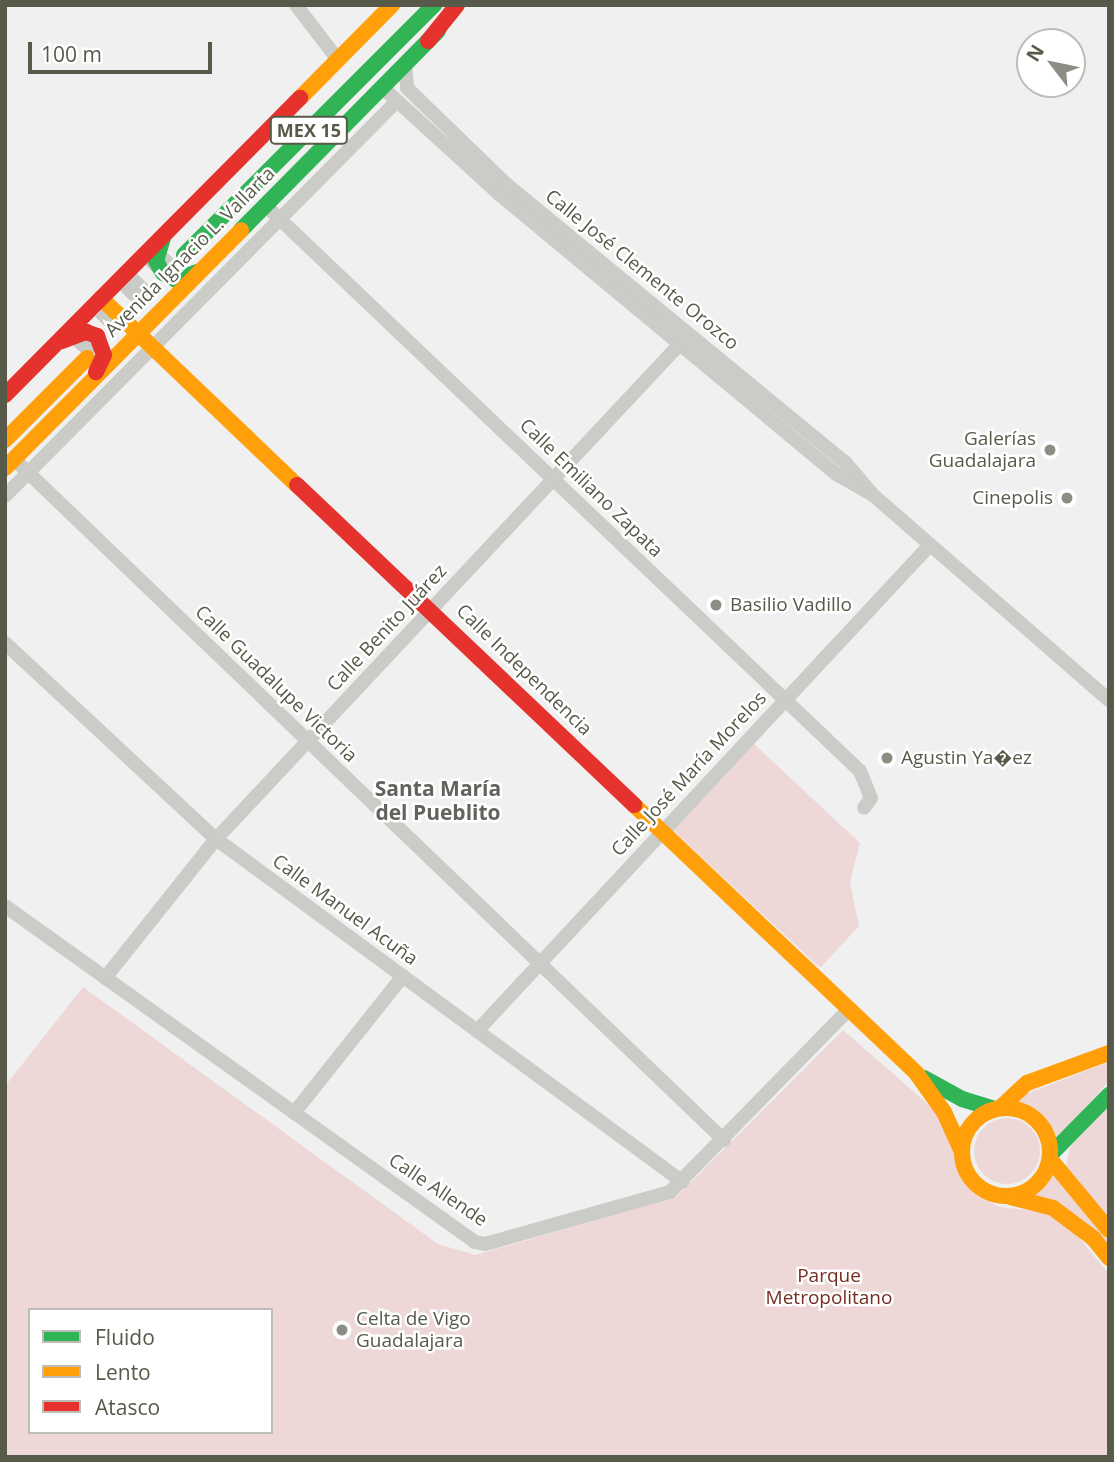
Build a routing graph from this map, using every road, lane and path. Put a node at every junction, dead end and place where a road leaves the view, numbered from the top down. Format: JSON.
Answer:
{"nodes":[{"id":1,"x":296,"y":5,"type":"edge"},
{"id":2,"x":392,"y":5,"type":"edge"},
{"id":3,"x":418,"y":5,"type":"edge"},
{"id":4,"x":435,"y":5,"type":"edge"},
{"id":5,"x":457,"y":5,"type":"edge"},
{"id":6,"x":464,"y":5,"type":"edge"},
{"id":7,"x":428,"y":41,"type":"junction"},
{"id":8,"x":338,"y":60,"type":"junction"},
{"id":9,"x":405,"y":64,"type":"junction"},
{"id":10,"x":383,"y":88,"type":"junction"},
{"id":11,"x":397,"y":101,"type":"junction"},
{"id":12,"x":265,"y":205,"type":"junction"},
{"id":13,"x":280,"y":219,"type":"junction"},
{"id":14,"x":165,"y":234,"type":"junction"},
{"id":15,"x":202,"y":270,"type":"junction"},
{"id":16,"x":101,"y":298,"type":"junction"},
{"id":17,"x":138,"y":334,"type":"junction"},
{"id":18,"x":57,"y":342,"type":"junction"},
{"id":19,"x":679,"y":345,"type":"junction"},
{"id":20,"x":153,"y":347,"type":"junction"},
{"id":21,"x":93,"y":380,"type":"junction"},
{"id":22,"x":5,"y":395,"type":"edge"},
{"id":23,"x":5,"y":424,"type":"edge"},
{"id":24,"x":5,"y":440,"type":"edge"},
{"id":25,"x":10,"y":464,"type":"edge"},
{"id":26,"x":28,"y":474,"type":"junction"},
{"id":27,"x":553,"y":479,"type":"junction"},
{"id":28,"x":873,"y":495,"type":"junction"},
{"id":29,"x":5,"y":496,"type":"edge"},
{"id":30,"x":930,"y":545,"type":"junction"},
{"id":31,"x":430,"y":610,"type":"junction"},
{"id":32,"x":5,"y":643,"type":"edge"},
{"id":33,"x":786,"y":699,"type":"junction"},
{"id":34,"x":1109,"y":700,"type":"edge"},
{"id":35,"x":307,"y":741,"type":"junction"},
{"id":36,"x":864,"y":808,"type":"dead end"},
{"id":37,"x":663,"y":832,"type":"junction"},
{"id":38,"x":216,"y":839,"type":"junction"},
{"id":39,"x":5,"y":906,"type":"edge"},
{"id":40,"x":540,"y":964,"type":"junction"},
{"id":41,"x":403,"y":976,"type":"junction"},
{"id":42,"x":105,"y":978,"type":"junction"},
{"id":43,"x":849,"y":1009,"type":"junction"},
{"id":44,"x":477,"y":1031,"type":"junction"},
{"id":45,"x":1109,"y":1053,"type":"edge"},
{"id":46,"x":917,"y":1074,"type":"junction"},
{"id":47,"x":1109,"y":1095,"type":"edge"},
{"id":48,"x":997,"y":1108,"type":"junction"},
{"id":49,"x":294,"y":1112,"type":"junction"},
{"id":50,"x":723,"y":1140,"type":"junction"},
{"id":51,"x":962,"y":1152,"type":"junction"},
{"id":52,"x":1050,"y":1156,"type":"junction"},
{"id":53,"x":683,"y":1182,"type":"junction"},
{"id":54,"x":1006,"y":1196,"type":"junction"},
{"id":55,"x":1109,"y":1230,"type":"edge"},
{"id":56,"x":1109,"y":1258,"type":"edge"}],
"edges":[{"from":1,"to":8,"type":"street"},
{"from":2,"to":8,"type":"main road","name":"Avenida Ignacio L. Vallarta"},
{"from":3,"to":4,"type":"main road","name":"Avenida Ignacio L. Vallarta","number":"MEX 15"},
{"from":5,"to":7,"type":"main road"},
{"from":6,"to":7,"type":"main road","name":"Avenida Ignacio L. Vallarta"},
{"from":7,"to":9,"type":"main road","name":"Avenida Ignacio L. Vallarta"},
{"from":8,"to":14,"type":"main road","name":"Avenida Ignacio L. Vallarta"},
{"from":9,"to":10,"type":"main road","name":"Avenida Ignacio L. Vallarta"},
{"from":9,"to":28,"type":"street","name":"Calle José Clemente Orozco"},
{"from":10,"to":11,"type":"street","name":"Calle José Clemente Orozco"},
{"from":10,"to":12,"type":"main road","name":"Avenida Ignacio L. Vallarta"},
{"from":11,"to":13,"type":"street"},
{"from":11,"to":19,"type":"street","name":"Calle José Clemente Orozco"},
{"from":12,"to":13,"type":"street","name":"Calle Emiliano Zapata"},
{"from":12,"to":15,"type":"main road","name":"Avenida Ignacio L. Vallarta"},
{"from":13,"to":20,"type":"street"},
{"from":13,"to":27,"type":"street","name":"Calle Emiliano Zapata"},
{"from":14,"to":15,"type":"main road"},
{"from":14,"to":16,"type":"main road","name":"Avenida Ignacio L. Vallarta"},
{"from":15,"to":17,"type":"main road","name":"Avenida Ignacio L. Vallarta"},
{"from":16,"to":17,"type":"main road","name":"Calle Independencia"},
{"from":16,"to":18,"type":"main road","name":"Avenida Ignacio L. Vallarta"},
{"from":17,"to":20,"type":"main road","name":"Calle Independencia"},
{"from":17,"to":21,"type":"main road","name":"Avenida Ignacio L. Vallarta"},
{"from":18,"to":21,"type":"main road"},
{"from":18,"to":22,"type":"main road","name":"Avenida Ignacio L. Vallarta"},
{"from":19,"to":27,"type":"street","name":"Calle Benito Juárez"},
{"from":19,"to":28,"type":"street","name":"Calle José Clemente Orozco"},
{"from":20,"to":26,"type":"street"},
{"from":20,"to":31,"type":"main road","name":"Calle Independencia"},
{"from":21,"to":25,"type":"main road","name":"Avenida Ignacio L. Vallarta"},
{"from":23,"to":24,"type":"main road"},
{"from":25,"to":26,"type":"street","name":"Calle Guadalupe Victoria"},
{"from":26,"to":29,"type":"street"},
{"from":26,"to":35,"type":"street","name":"Calle Guadalupe Victoria"},
{"from":27,"to":31,"type":"street","name":"Calle Benito Juárez"},
{"from":27,"to":33,"type":"street","name":"Calle Emiliano Zapata"},
{"from":28,"to":30,"type":"street","name":"Calle José Clemente Orozco"},
{"from":30,"to":33,"type":"street","name":"Calle José María Morelos"},
{"from":30,"to":34,"type":"street","name":"Calle José Clemente Orozco"},
{"from":31,"to":35,"type":"street","name":"Calle Benito Juárez"},
{"from":31,"to":37,"type":"main road","name":"Calle Independencia"},
{"from":32,"to":38,"type":"street","name":"Calle Manuel Acuña"},
{"from":33,"to":36,"type":"street","name":"Calle Emiliano Zapata"},
{"from":33,"to":37,"type":"street","name":"Calle José María Morelos"},
{"from":35,"to":38,"type":"street","name":"Calle Benito Juárez"},
{"from":35,"to":40,"type":"street","name":"Calle Guadalupe Victoria"},
{"from":37,"to":40,"type":"street","name":"Calle José María Morelos"},
{"from":37,"to":43,"type":"main road","name":"Calle Independencia"},
{"from":38,"to":41,"type":"street","name":"Calle Manuel Acuña"},
{"from":38,"to":42,"type":"street","name":"Calle Benito Juárez"},
{"from":39,"to":42,"type":"street","name":"Calle Allende"},
{"from":40,"to":44,"type":"street","name":"Calle José María Morelos"},
{"from":40,"to":50,"type":"street","name":"Calle Guadalupe Victoria"},
{"from":41,"to":44,"type":"street","name":"Calle Manuel Acuña"},
{"from":41,"to":49,"type":"street"},
{"from":42,"to":49,"type":"street","name":"Calle Allende"},
{"from":43,"to":46,"type":"main road","name":"Calle Independencia"},
{"from":43,"to":50,"type":"street","name":"Calle Allende"},
{"from":44,"to":53,"type":"street","name":"Calle Manuel Acuña"},
{"from":45,"to":48,"type":"main road"},
{"from":46,"to":48,"type":"main road","name":"Calle Independencia"},
{"from":46,"to":51,"type":"main road","name":"Calle Independencia"},
{"from":47,"to":52,"type":"main road"},
{"from":48,"to":51,"type":"main road"},
{"from":48,"to":52,"type":"main road"},
{"from":49,"to":53,"type":"street","name":"Calle Allende"},
{"from":50,"to":53,"type":"street","name":"Calle Allende"},
{"from":51,"to":54,"type":"main road"},
{"from":52,"to":54,"type":"main road"},
{"from":52,"to":55,"type":"main road"},
{"from":54,"to":56,"type":"main road"}]}
